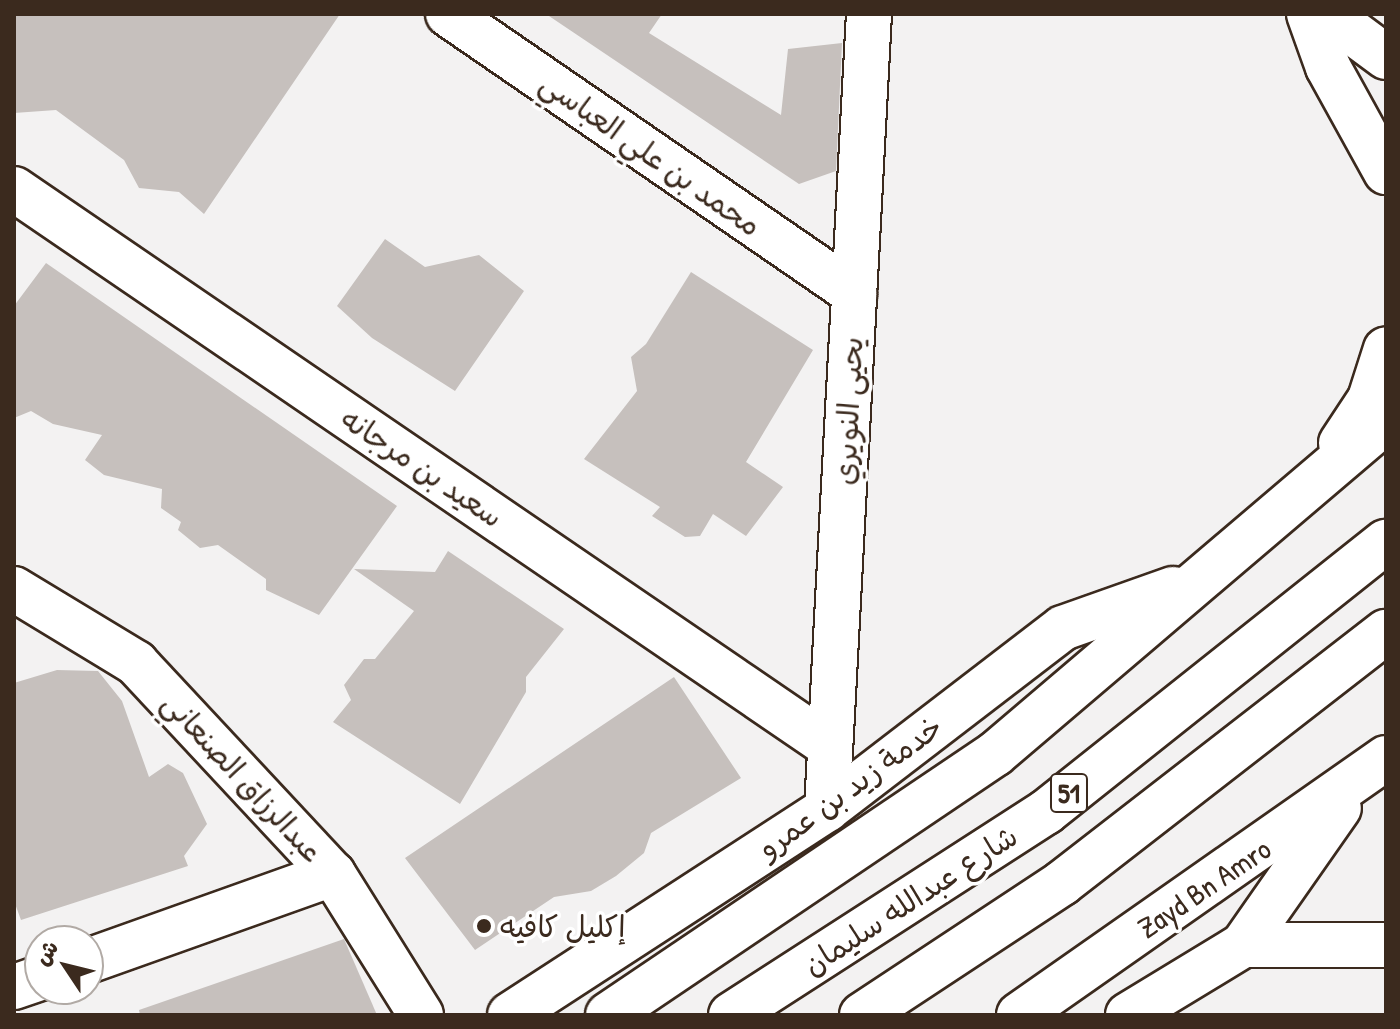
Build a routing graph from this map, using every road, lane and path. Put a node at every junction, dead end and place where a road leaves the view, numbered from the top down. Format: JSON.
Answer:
{"nodes":[{"id":1,"x":448,"y":14,"type":"edge"},
{"id":2,"x":869,"y":14,"type":"edge"},
{"id":3,"x":1309,"y":14,"type":"edge"},
{"id":4,"x":1328,"y":14,"type":"edge"},
{"id":5,"x":1346,"y":14,"type":"edge"},
{"id":6,"x":1386,"y":25,"type":"edge"},
{"id":7,"x":1386,"y":57,"type":"edge"},
{"id":8,"x":1386,"y":172,"type":"edge"},
{"id":9,"x":14,"y":189,"type":"edge"},
{"id":10,"x":854,"y":293,"type":"junction"},
{"id":11,"x":1386,"y":349,"type":"edge"},
{"id":12,"x":1386,"y":421,"type":"edge"},
{"id":13,"x":1320,"y":475,"type":"junction"},
{"id":14,"x":1386,"y":542,"type":"edge"},
{"id":15,"x":1198,"y":580,"type":"junction"},
{"id":16,"x":14,"y":589,"type":"edge"},
{"id":17,"x":56,"y":614,"type":"junction"},
{"id":18,"x":14,"y":626,"type":"edge"},
{"id":19,"x":1386,"y":632,"type":"edge"},
{"id":20,"x":830,"y":746,"type":"junction"},
{"id":21,"x":1371,"y":771,"type":"edge"},
{"id":22,"x":827,"y":809,"type":"junction"},
{"id":23,"x":333,"y":874,"type":"junction"},
{"id":24,"x":1243,"y":945,"type":"junction"},
{"id":25,"x":1386,"y":945,"type":"edge"},
{"id":26,"x":104,"y":955,"type":"edge"},
{"id":27,"x":421,"y":1015,"type":"edge"},
{"id":28,"x":510,"y":1015,"type":"edge"},
{"id":29,"x":608,"y":1015,"type":"edge"},
{"id":30,"x":731,"y":1015,"type":"edge"},
{"id":31,"x":862,"y":1015,"type":"edge"},
{"id":32,"x":1019,"y":1015,"type":"edge"},
{"id":33,"x":1128,"y":1015,"type":"edge"}],
"edges":[{"from":1,"to":10,"type":"main road","name":"محمد بن علي العباسي"},
{"from":2,"to":10,"type":"main road","name":"يحيى النويري"},
{"from":3,"to":8,"type":"main road"},
{"from":4,"to":7,"type":"main road"},
{"from":5,"to":6,"type":"main road"},
{"from":9,"to":20,"type":"main road","name":"سعيد بن مرجانه"},
{"from":10,"to":20,"type":"main road","name":"يحيى النويري"},
{"from":11,"to":13,"type":"main road"},
{"from":12,"to":13,"type":"main road"},
{"from":13,"to":15,"type":"main road"},
{"from":14,"to":30,"type":"main road","name":"شارع عبدالله سليمان","number":"51"},
{"from":15,"to":22,"type":"main road","name":"خدمة زيد بن عمرو"},
{"from":15,"to":29,"type":"main road"},
{"from":16,"to":17,"type":"main road","name":"عبدالرزاق الصنعاني"},
{"from":17,"to":18,"type":"main road"},
{"from":17,"to":23,"type":"main road","name":"عبدالرزاق الصنعاني"},
{"from":19,"to":31,"type":"main road","number":"51"},
{"from":20,"to":22,"type":"main road","name":"يحيى النويري"},
{"from":21,"to":24,"type":"main road"},
{"from":21,"to":32,"type":"main road","name":"Zayd Bn Amro"},
{"from":22,"to":28,"type":"main road","name":"خدمة زيد بن عمرو"},
{"from":23,"to":26,"type":"main road"},
{"from":23,"to":27,"type":"main road","name":"عبدالرزاق الصنعاني"},
{"from":24,"to":25,"type":"main road"},
{"from":24,"to":33,"type":"main road"}]}
